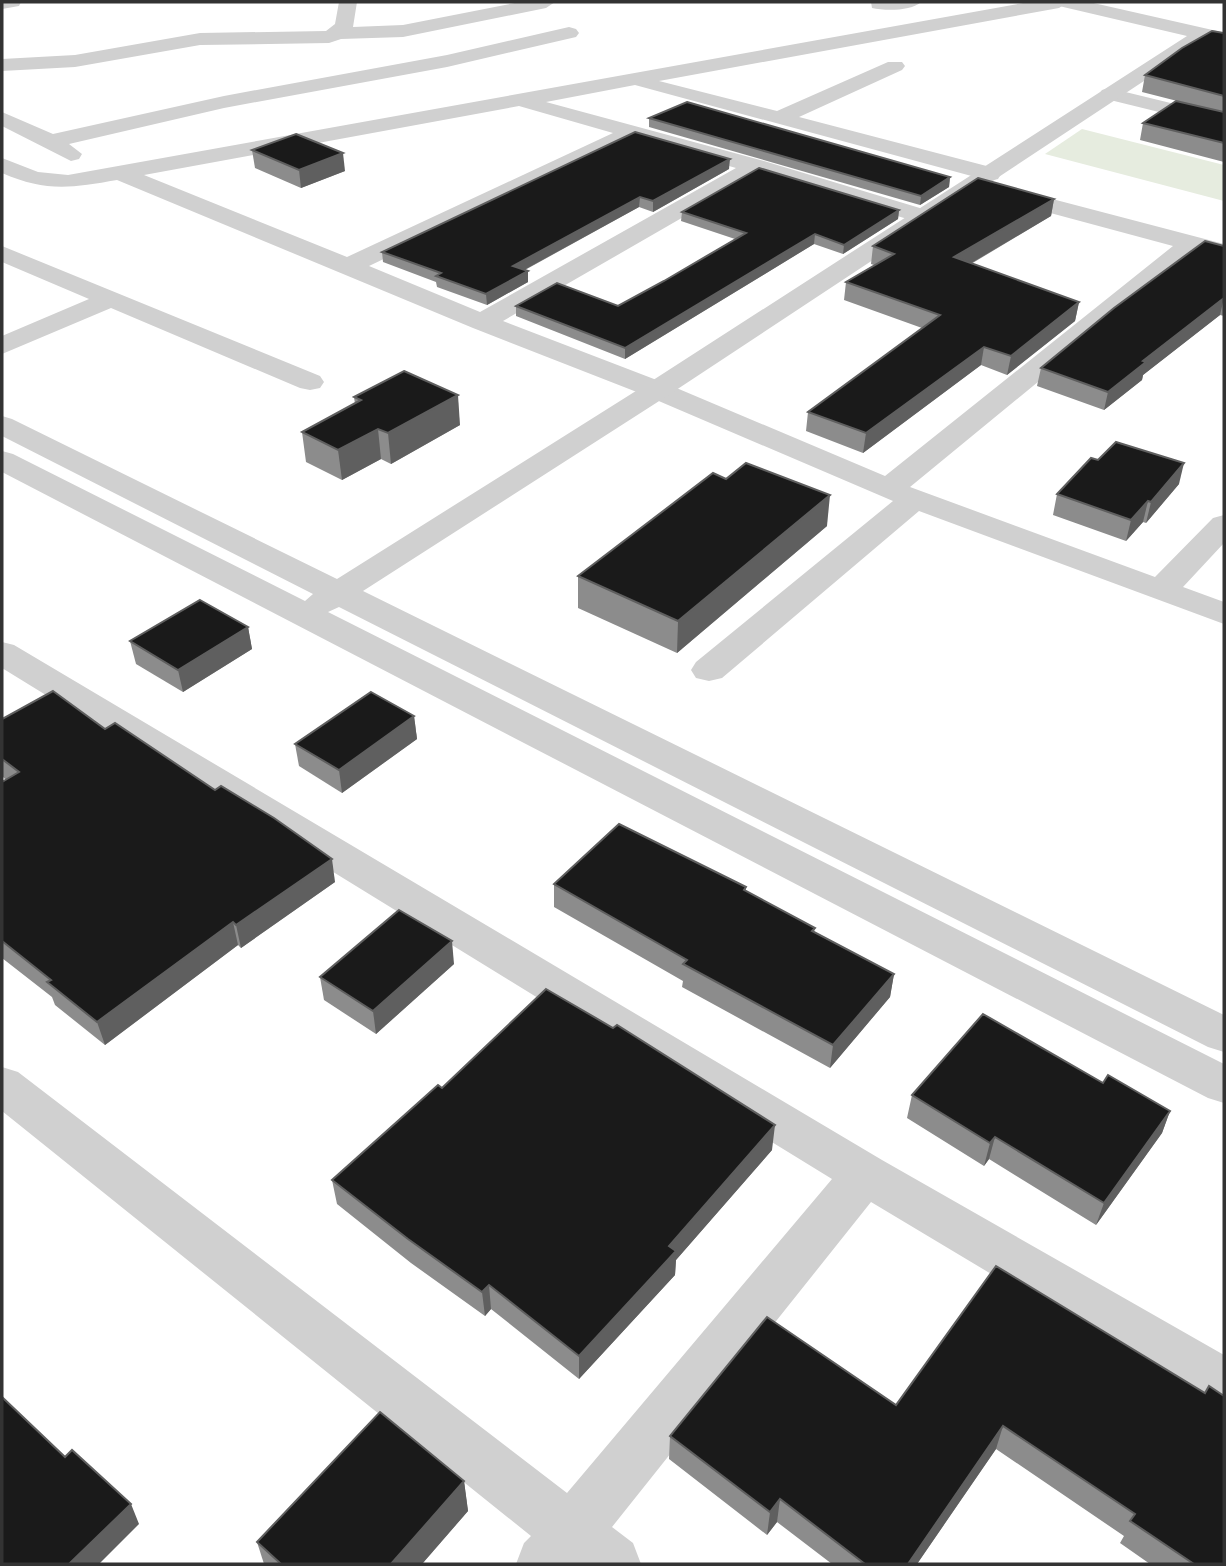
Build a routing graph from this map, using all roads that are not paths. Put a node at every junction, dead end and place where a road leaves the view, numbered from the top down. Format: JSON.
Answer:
{"nodes":[{"id":1,"x":12,"y":2,"type":"edge"},
{"id":2,"x":348,"y":2,"type":"edge"},
{"id":3,"x":546,"y":2,"type":"edge"},
{"id":4,"x":912,"y":2,"type":"edge"},
{"id":5,"x":1059,"y":2,"type":"edge"},
{"id":6,"x":1066,"y":2,"type":"edge"},
{"id":7,"x":2,"y":3,"type":"edge"},
{"id":8,"x":879,"y":4,"type":"dead end"},
{"id":9,"x":339,"y":33,"type":"junction"},
{"id":10,"x":569,"y":33,"type":"dead end"},
{"id":11,"x":1214,"y":36,"type":"edge"},
{"id":12,"x":2,"y":65,"type":"edge"},
{"id":13,"x":420,"y":65,"type":"junction"},
{"id":14,"x":895,"y":66,"type":"dead end"},
{"id":15,"x":439,"y":79,"type":"dead end"},
{"id":16,"x":631,"y":80,"type":"junction"},
{"id":17,"x":459,"y":93,"type":"dead end"},
{"id":18,"x":1109,"y":94,"type":"junction"},
{"id":19,"x":515,"y":100,"type":"junction"},
{"id":20,"x":478,"y":107,"type":"junction"},
{"id":21,"x":2,"y":118,"type":"edge"},
{"id":22,"x":778,"y":118,"type":"junction"},
{"id":23,"x":1224,"y":122,"type":"edge"},
{"id":24,"x":633,"y":132,"type":"junction"},
{"id":25,"x":51,"y":141,"type":"junction"},
{"id":26,"x":2,"y":165,"type":"edge"},
{"id":27,"x":756,"y":166,"type":"junction"},
{"id":28,"x":111,"y":175,"type":"junction"},
{"id":29,"x":982,"y":180,"type":"junction"},
{"id":30,"x":924,"y":217,"type":"junction"},
{"id":31,"x":1192,"y":243,"type":"junction"},
{"id":32,"x":1224,"y":252,"type":"edge"},
{"id":33,"x":2,"y":253,"type":"edge"},
{"id":34,"x":349,"y":266,"type":"junction"},
{"id":35,"x":110,"y":299,"type":"junction"},
{"id":36,"x":482,"y":322,"type":"junction"},
{"id":37,"x":2,"y":346,"type":"edge"},
{"id":38,"x":310,"y":382,"type":"dead end"},
{"id":39,"x":657,"y":390,"type":"junction"},
{"id":40,"x":2,"y":425,"type":"edge"},
{"id":41,"x":2,"y":460,"type":"edge"},
{"id":42,"x":901,"y":494,"type":"junction"},
{"id":43,"x":140,"y":495,"type":"junction"},
{"id":44,"x":105,"y":513,"type":"junction"},
{"id":45,"x":1224,"y":525,"type":"edge"},
{"id":46,"x":1161,"y":590,"type":"junction"},
{"id":47,"x":339,"y":592,"type":"junction"},
{"id":48,"x":304,"y":614,"type":"junction"},
{"id":49,"x":1224,"y":614,"type":"edge"},
{"id":50,"x":2,"y":653,"type":"edge"},
{"id":51,"x":709,"y":670,"type":"dead end"},
{"id":52,"x":822,"y":835,"type":"junction"},
{"id":53,"x":793,"y":866,"type":"junction"},
{"id":54,"x":1224,"y":1035,"type":"edge"},
{"id":55,"x":2,"y":1085,"type":"edge"},
{"id":56,"x":1224,"y":1085,"type":"edge"},
{"id":57,"x":865,"y":1174,"type":"junction"},
{"id":58,"x":1224,"y":1384,"type":"edge"},
{"id":59,"x":576,"y":1553,"type":"edge"}],
"edges":[{"from":1,"to":7,"type":"street"},
{"from":2,"to":9,"type":"street"},
{"from":3,"to":9,"type":"street"},
{"from":4,"to":8,"type":"street"},
{"from":5,"to":16,"type":"street"},
{"from":6,"to":11,"type":"street"},
{"from":9,"to":12,"type":"street"},
{"from":10,"to":13,"type":"street"},
{"from":11,"to":18,"type":"street"},
{"from":13,"to":15,"type":"street"},
{"from":13,"to":25,"type":"street"},
{"from":14,"to":22,"type":"street"},
{"from":16,"to":19,"type":"street"},
{"from":16,"to":22,"type":"street"},
{"from":17,"to":20,"type":"street"},
{"from":18,"to":23,"type":"street"},
{"from":18,"to":29,"type":"street"},
{"from":19,"to":20,"type":"street"},
{"from":19,"to":24,"type":"street"},
{"from":20,"to":28,"type":"street"},
{"from":21,"to":25,"type":"street"},
{"from":22,"to":29,"type":"street"},
{"from":24,"to":27,"type":"street"},
{"from":24,"to":34,"type":"street"},
{"from":25,"to":28,"type":"street"},
{"from":26,"to":28,"type":"street"},
{"from":27,"to":30,"type":"street"},
{"from":27,"to":36,"type":"street"},
{"from":28,"to":34,"type":"street"},
{"from":29,"to":30,"type":"street"},
{"from":29,"to":31,"type":"street"},
{"from":30,"to":39,"type":"street"},
{"from":31,"to":32,"type":"street"},
{"from":31,"to":42,"type":"street"},
{"from":33,"to":35,"type":"street"},
{"from":34,"to":36,"type":"street"},
{"from":35,"to":37,"type":"street"},
{"from":35,"to":38,"type":"street"},
{"from":36,"to":39,"type":"street"},
{"from":39,"to":42,"type":"street"},
{"from":39,"to":47,"type":"street"},
{"from":40,"to":43,"type":"street"},
{"from":41,"to":44,"type":"street"},
{"from":42,"to":46,"type":"street"},
{"from":42,"to":51,"type":"street"},
{"from":43,"to":44,"type":"street"},
{"from":43,"to":47,"type":"street"},
{"from":44,"to":48,"type":"street"},
{"from":45,"to":46,"type":"street"},
{"from":46,"to":49,"type":"street"},
{"from":47,"to":48,"type":"street"},
{"from":47,"to":52,"type":"street"},
{"from":48,"to":53,"type":"street"},
{"from":50,"to":57,"type":"street"},
{"from":52,"to":53,"type":"street"},
{"from":52,"to":54,"type":"street"},
{"from":53,"to":56,"type":"street"},
{"from":55,"to":59,"type":"street"},
{"from":57,"to":58,"type":"street"},
{"from":57,"to":59,"type":"street"}]}
